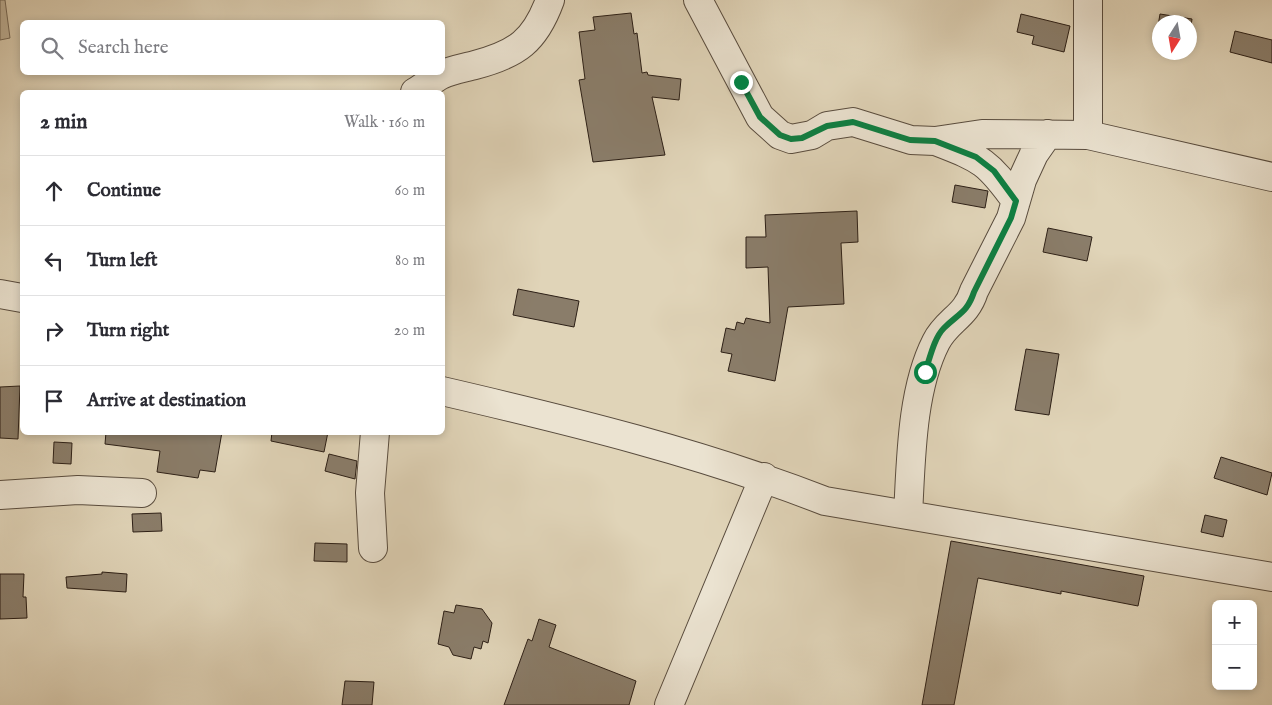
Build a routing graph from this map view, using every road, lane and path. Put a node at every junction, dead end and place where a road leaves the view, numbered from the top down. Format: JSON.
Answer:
{"nodes":[{"id":1,"x":550,"y":0,"type":"edge"},
{"id":2,"x":698,"y":0,"type":"edge"},
{"id":3,"x":1088,"y":0,"type":"edge"},
{"id":4,"x":445,"y":74,"type":"edge"},
{"id":5,"x":442,"y":75,"type":"edge"},
{"id":6,"x":418,"y":90,"type":"edge"},
{"id":7,"x":1048,"y":134,"type":"junction"},
{"id":8,"x":1088,"y":135,"type":"junction"},
{"id":9,"x":935,"y":141,"type":"junction"},
{"id":10,"x":1272,"y":177,"type":"edge"},
{"id":11,"x":1016,"y":201,"type":"junction"},
{"id":12,"x":0,"y":294,"type":"edge"},
{"id":13,"x":20,"y":298,"type":"edge"},
{"id":14,"x":445,"y":392,"type":"edge"},
{"id":15,"x":375,"y":435,"type":"edge"},
{"id":16,"x":764,"y":477,"type":"junction"},
{"id":17,"x":142,"y":493,"type":"dead end"},
{"id":18,"x":0,"y":495,"type":"edge"},
{"id":19,"x":908,"y":516,"type":"junction"},
{"id":20,"x":373,"y":548,"type":"dead end"},
{"id":21,"x":1272,"y":577,"type":"edge"},
{"id":22,"x":669,"y":705,"type":"edge"}],
"edges":[{"from":1,"to":4,"type":"street"},
{"from":2,"to":9,"type":"street"},
{"from":3,"to":8,"type":"street"},
{"from":5,"to":6,"type":"street"},
{"from":7,"to":8,"type":"street"},
{"from":7,"to":9,"type":"street"},
{"from":7,"to":11,"type":"street"},
{"from":8,"to":10,"type":"street"},
{"from":9,"to":11,"type":"street"},
{"from":11,"to":19,"type":"street"},
{"from":12,"to":13,"type":"street"},
{"from":14,"to":16,"type":"street"},
{"from":15,"to":20,"type":"street"},
{"from":16,"to":19,"type":"street"},
{"from":16,"to":22,"type":"street"},
{"from":17,"to":18,"type":"street"},
{"from":19,"to":21,"type":"street"}]}
